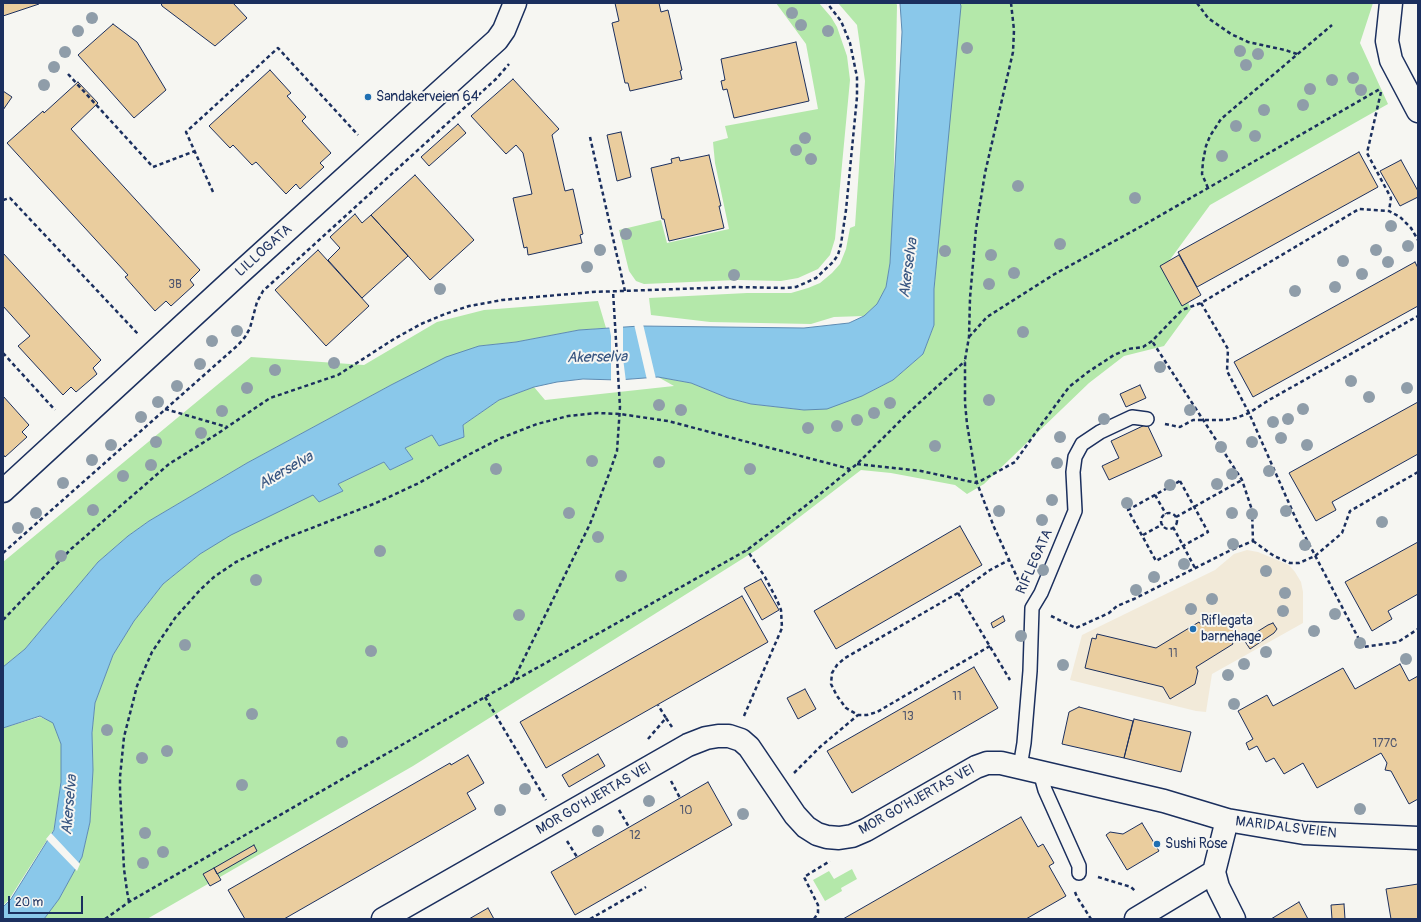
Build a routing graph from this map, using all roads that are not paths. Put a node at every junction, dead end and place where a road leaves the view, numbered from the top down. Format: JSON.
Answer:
{"nodes":[{"id":1,"x":515,"y":3,"type":"edge"},
{"id":2,"x":1391,"y":3,"type":"edge"},
{"id":3,"x":1418,"y":111,"type":"edge"},
{"id":4,"x":1147,"y":419,"type":"road end"},
{"id":5,"x":3,"y":491,"type":"edge"},
{"id":6,"x":1030,"y":770,"type":"junction"},
{"id":7,"x":1227,"y":820,"type":"junction"},
{"id":8,"x":1418,"y":838,"type":"edge"},
{"id":9,"x":1214,"y":872,"type":"junction"},
{"id":10,"x":1079,"y":873,"type":"road end"},
{"id":11,"x":1142,"y":916,"type":"edge"},
{"id":12,"x":383,"y":919,"type":"edge"},
{"id":13,"x":1234,"y":919,"type":"edge"}],
"edges":[{"from":1,"to":5,"type":"street","name":"LILLOGATA"},
{"from":2,"to":3,"type":"street"},
{"from":4,"to":6,"type":"lane","name":"RIFLEGATA"},
{"from":6,"to":7,"type":"street","name":"MOR GO’HJERTAS VEI"},
{"from":6,"to":10,"type":"lane"},
{"from":6,"to":12,"type":"street","name":"MOR GO’HJERTAS VEI"},
{"from":7,"to":8,"type":"street","name":"MARIDALSVEIEN"},
{"from":7,"to":9,"type":"street","name":"MARIDALSVEIEN"},
{"from":9,"to":11,"type":"street"},
{"from":9,"to":13,"type":"street"}]}
